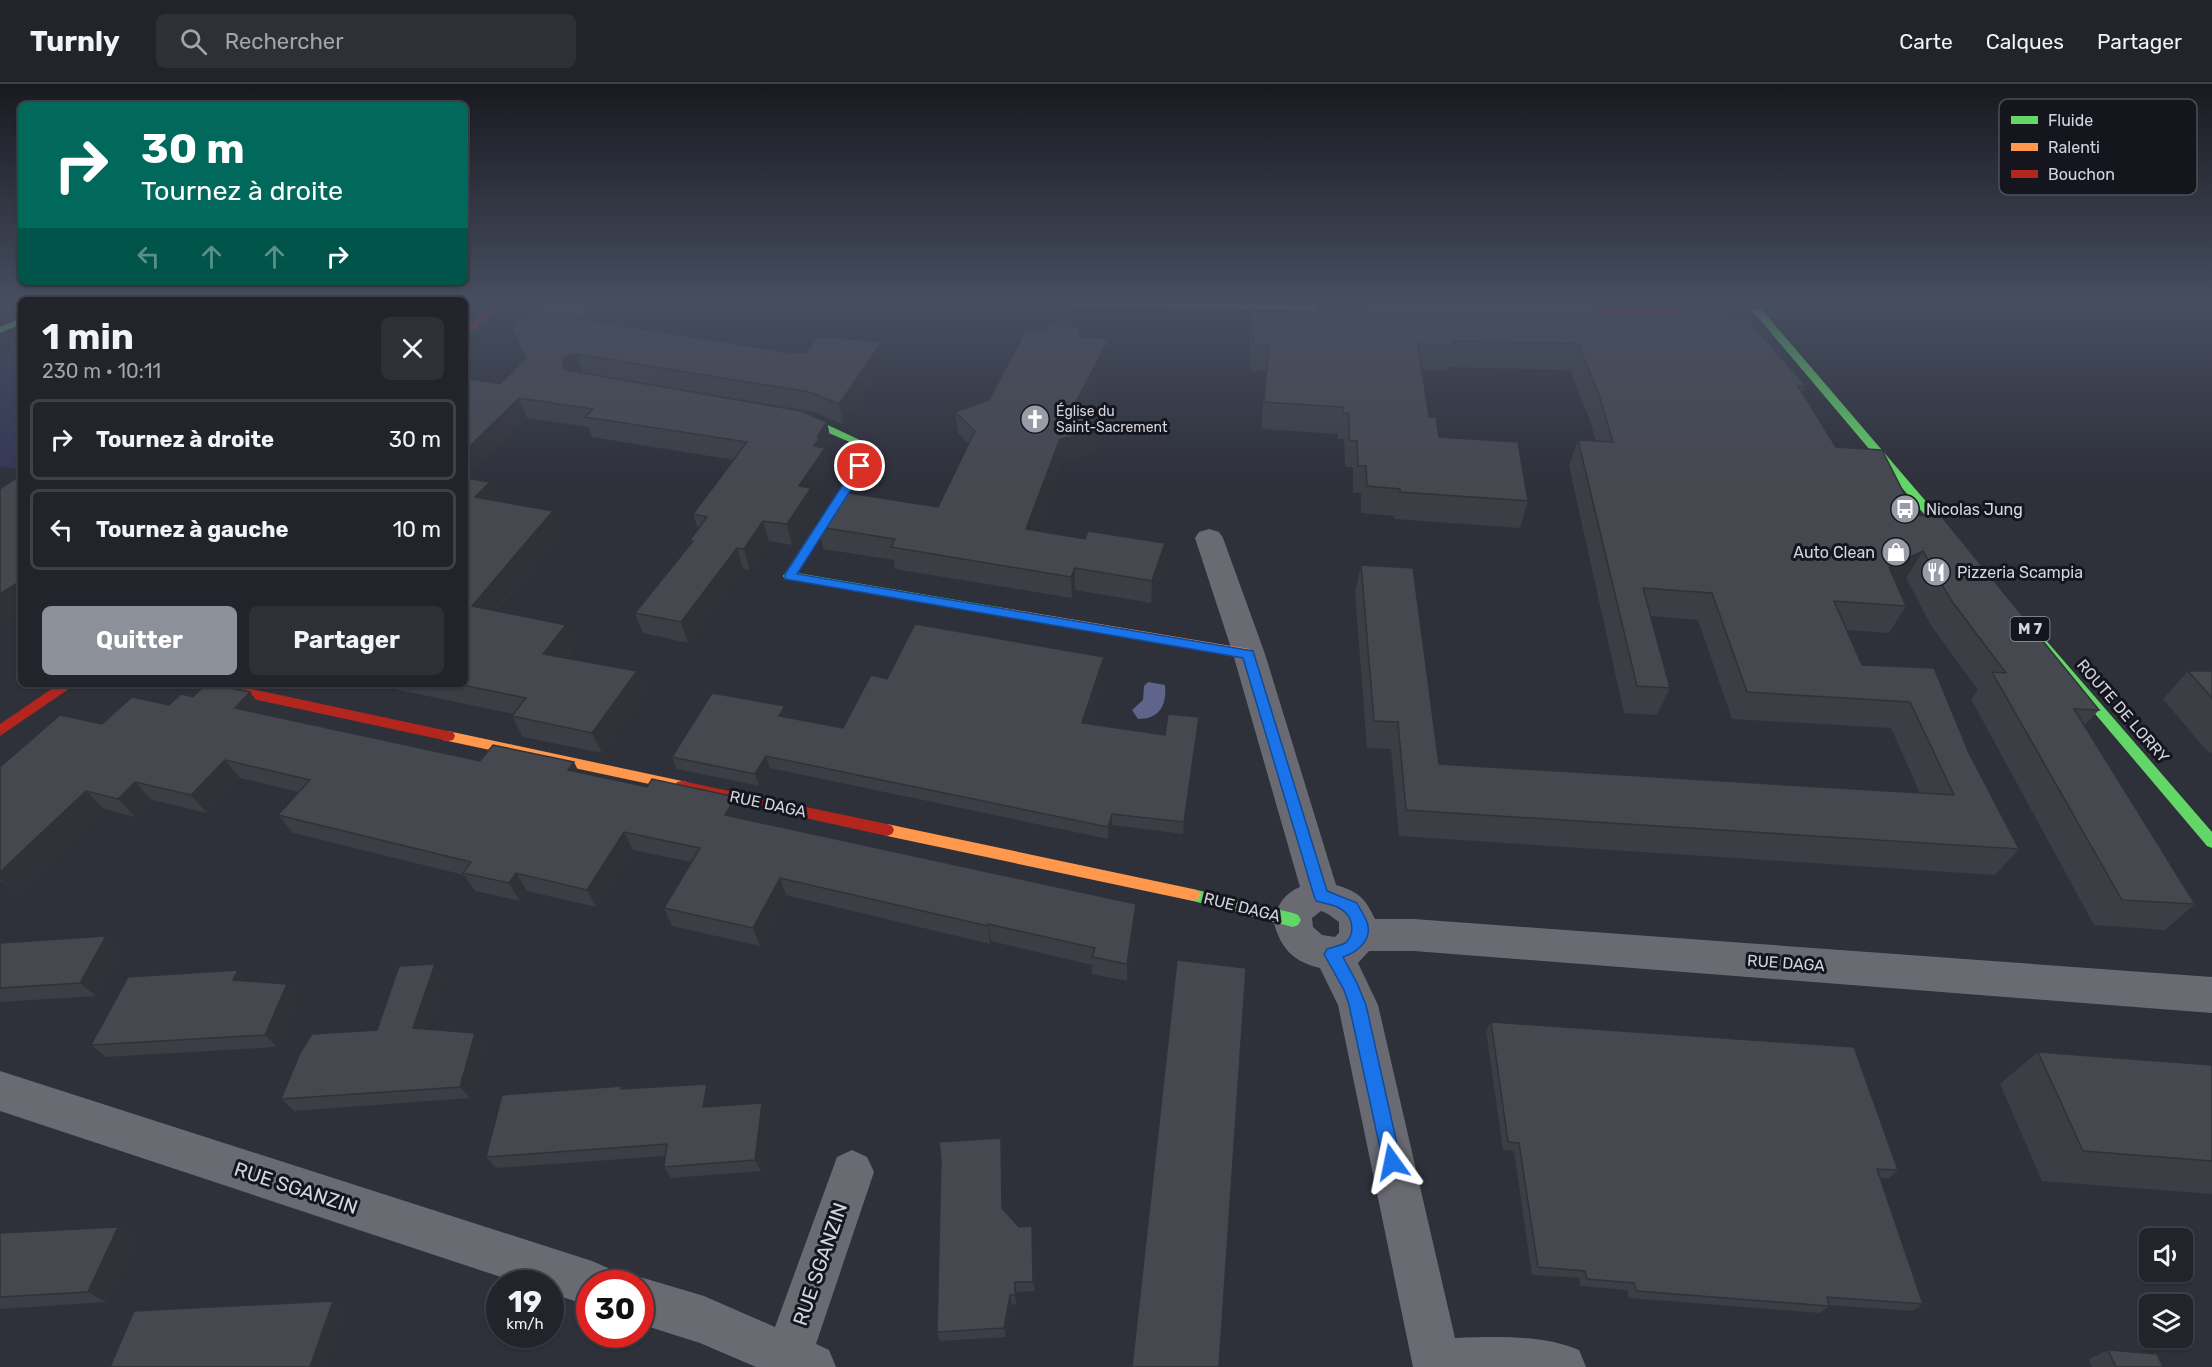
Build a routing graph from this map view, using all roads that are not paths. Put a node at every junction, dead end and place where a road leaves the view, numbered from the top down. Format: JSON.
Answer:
{"nodes":[{"id":1,"x":1801,"y":362,"type":"edge"},
{"id":2,"x":770,"y":415,"type":"edge"},
{"id":3,"x":1209,"y":538,"type":"dead end"},
{"id":4,"x":1968,"y":558,"type":"edge"},
{"id":5,"x":2028,"y":627,"type":"edge"},
{"id":6,"x":1249,"y":654,"type":"junction"},
{"id":7,"x":65,"y":687,"type":"edge"},
{"id":8,"x":220,"y":687,"type":"edge"},
{"id":9,"x":0,"y":731,"type":"edge"},
{"id":10,"x":2212,"y":842,"type":"edge"},
{"id":11,"x":1321,"y":896,"type":"junction"},
{"id":12,"x":1293,"y":920,"type":"junction"},
{"id":13,"x":1346,"y":944,"type":"junction"},
{"id":14,"x":2212,"y":995,"type":"edge"},
{"id":15,"x":0,"y":1092,"type":"edge"},
{"id":16,"x":852,"y":1172,"type":"dead end"},
{"id":17,"x":576,"y":1279,"type":"edge"},
{"id":18,"x":654,"y":1304,"type":"edge"},
{"id":19,"x":800,"y":1362,"type":"edge"},
{"id":20,"x":1436,"y":1365,"type":"edge"},
{"id":21,"x":1562,"y":1367,"type":"edge"}],
"edges":[{"from":1,"to":4,"type":"street"},
{"from":2,"to":6,"type":"street"},
{"from":3,"to":6,"type":"street"},
{"from":5,"to":10,"type":"street","name":"ROUTE DE LORRY","number":"M 7"},
{"from":6,"to":11,"type":"street"},
{"from":7,"to":9,"type":"street"},
{"from":8,"to":12,"type":"street","name":"RUE DAGA"},
{"from":11,"to":12,"type":"street"},
{"from":11,"to":13,"type":"street"},
{"from":12,"to":13,"type":"street"},
{"from":13,"to":14,"type":"street","name":"RUE DAGA"},
{"from":13,"to":20,"type":"street"},
{"from":15,"to":17,"type":"street","name":"RUE SGANZIN"},
{"from":16,"to":19,"type":"street","name":"RUE SGANZIN"},
{"from":18,"to":19,"type":"street","name":"RUE SGANZIN"},
{"from":20,"to":21,"type":"street"}]}
